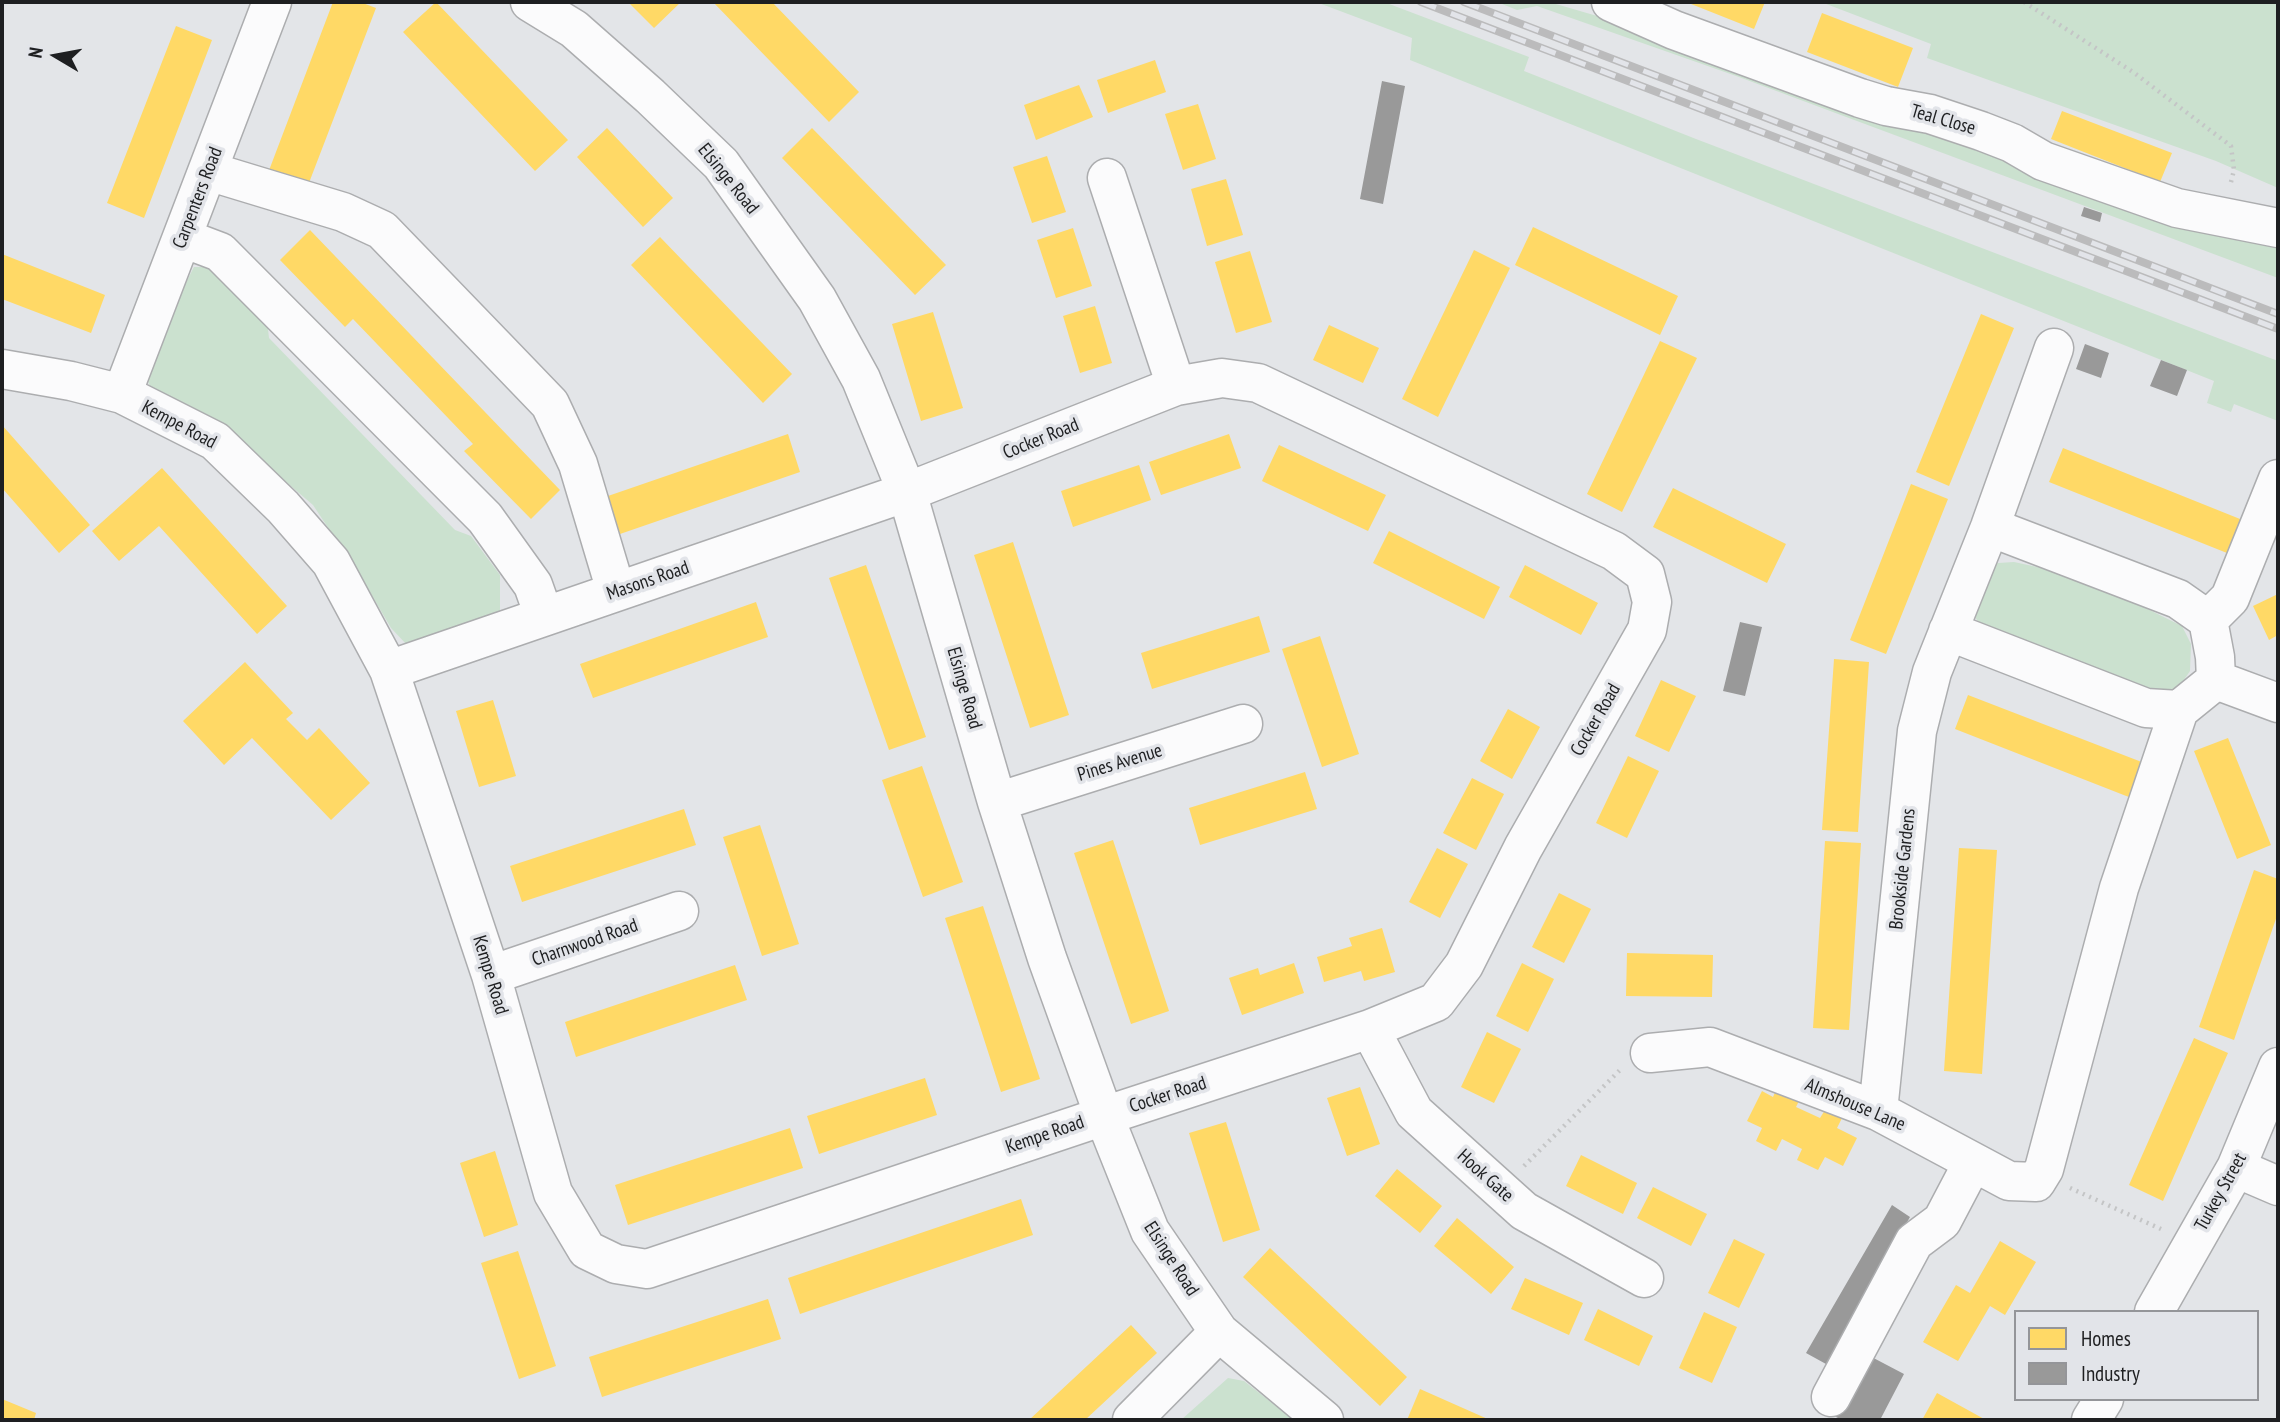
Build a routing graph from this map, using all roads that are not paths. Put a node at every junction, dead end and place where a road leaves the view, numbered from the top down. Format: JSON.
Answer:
{"nodes":[{"id":1,"x":272,"y":2,"type":"edge"},
{"id":2,"x":530,"y":2,"type":"edge"},
{"id":3,"x":1611,"y":2,"type":"edge"},
{"id":4,"x":208,"y":171,"type":"junction"},
{"id":5,"x":1107,"y":178,"type":"dead end"},
{"id":6,"x":2278,"y":228,"type":"edge"},
{"id":7,"x":183,"y":238,"type":"junction"},
{"id":8,"x":2054,"y":348,"type":"dead end"},
{"id":9,"x":2,"y":369,"type":"edge"},
{"id":10,"x":1176,"y":386,"type":"junction"},
{"id":11,"x":122,"y":394,"type":"junction"},
{"id":12,"x":2278,"y":479,"type":"edge"},
{"id":13,"x":906,"y":492,"type":"junction"},
{"id":14,"x":1990,"y":527,"type":"junction"},
{"id":15,"x":616,"y":592,"type":"junction"},
{"id":16,"x":544,"y":616,"type":"junction"},
{"id":17,"x":2208,"y":620,"type":"junction"},
{"id":18,"x":1948,"y":631,"type":"junction"},
{"id":19,"x":389,"y":670,"type":"junction"},
{"id":20,"x":2216,"y":680,"type":"junction"},
{"id":21,"x":2278,"y":703,"type":"edge"},
{"id":22,"x":2179,"y":710,"type":"junction"},
{"id":23,"x":1243,"y":724,"type":"dead end"},
{"id":24,"x":997,"y":802,"type":"junction"},
{"id":25,"x":679,"y":911,"type":"dead end"},
{"id":26,"x":491,"y":975,"type":"junction"},
{"id":27,"x":1370,"y":1029,"type":"junction"},
{"id":28,"x":1650,"y":1053,"type":"road end"},
{"id":29,"x":2278,"y":1067,"type":"edge"},
{"id":30,"x":1878,"y":1111,"type":"junction"},
{"id":31,"x":1104,"y":1115,"type":"junction"},
{"id":32,"x":1973,"y":1162,"type":"junction"},
{"id":33,"x":2236,"y":1168,"type":"junction"},
{"id":34,"x":2278,"y":1186,"type":"edge"},
{"id":35,"x":1644,"y":1278,"type":"dead end"},
{"id":36,"x":2155,"y":1310,"type":"edge"},
{"id":37,"x":1219,"y":1332,"type":"junction"},
{"id":38,"x":1830,"y":1397,"type":"dead end"},
{"id":39,"x":2103,"y":1401,"type":"edge"},
{"id":40,"x":1132,"y":1420,"type":"edge"},
{"id":41,"x":1324,"y":1420,"type":"edge"},
{"id":42,"x":2091,"y":1420,"type":"edge"}],
"edges":[{"from":1,"to":4,"type":"street","name":"Carpenters Road"},
{"from":2,"to":13,"type":"street","name":"Elsinge Road"},
{"from":3,"to":6,"type":"street","name":"Teal Close"},
{"from":4,"to":7,"type":"street","name":"Carpenters Road"},
{"from":4,"to":15,"type":"street"},
{"from":5,"to":10,"type":"street"},
{"from":7,"to":11,"type":"street","name":"Carpenters Road"},
{"from":7,"to":16,"type":"street"},
{"from":8,"to":14,"type":"street","name":"Brookside Gardens"},
{"from":9,"to":11,"type":"street","name":"Kempe Road"},
{"from":10,"to":13,"type":"street","name":"Cocker Road"},
{"from":10,"to":27,"type":"street","name":"Cocker Road"},
{"from":11,"to":19,"type":"street","name":"Kempe Road"},
{"from":12,"to":17,"type":"street"},
{"from":13,"to":15,"type":"street","name":"Masons Road"},
{"from":13,"to":24,"type":"street","name":"Elsinge Road"},
{"from":14,"to":17,"type":"street"},
{"from":14,"to":18,"type":"street","name":"Brookside Gardens"},
{"from":15,"to":16,"type":"street","name":"Masons Road"},
{"from":16,"to":19,"type":"street","name":"Masons Road"},
{"from":17,"to":20,"type":"street"},
{"from":18,"to":22,"type":"street"},
{"from":18,"to":30,"type":"street","name":"Brookside Gardens"},
{"from":19,"to":26,"type":"street","name":"Kempe Road"},
{"from":20,"to":21,"type":"street"},
{"from":20,"to":22,"type":"street"},
{"from":22,"to":32,"type":"street","name":"Almshouse Lane"},
{"from":23,"to":24,"type":"street","name":"Pines Avenue"},
{"from":24,"to":31,"type":"street","name":"Elsinge Road"},
{"from":25,"to":26,"type":"street","name":"Charnwood Road"},
{"from":26,"to":31,"type":"street","name":"Kempe Road"},
{"from":27,"to":31,"type":"street","name":"Cocker Road"},
{"from":27,"to":35,"type":"street","name":"Hook Gate"},
{"from":28,"to":30,"type":"street","name":"Almshouse Lane"},
{"from":29,"to":33,"type":"street","name":"Turkey Street"},
{"from":30,"to":32,"type":"street","name":"Almshouse Lane"},
{"from":31,"to":37,"type":"street","name":"Elsinge Road"},
{"from":32,"to":38,"type":"street"},
{"from":33,"to":34,"type":"street"},
{"from":33,"to":36,"type":"street","name":"Turkey Street"},
{"from":37,"to":40,"type":"street"},
{"from":37,"to":41,"type":"street","name":"Elsinge Road"},
{"from":39,"to":42,"type":"street"}]}
